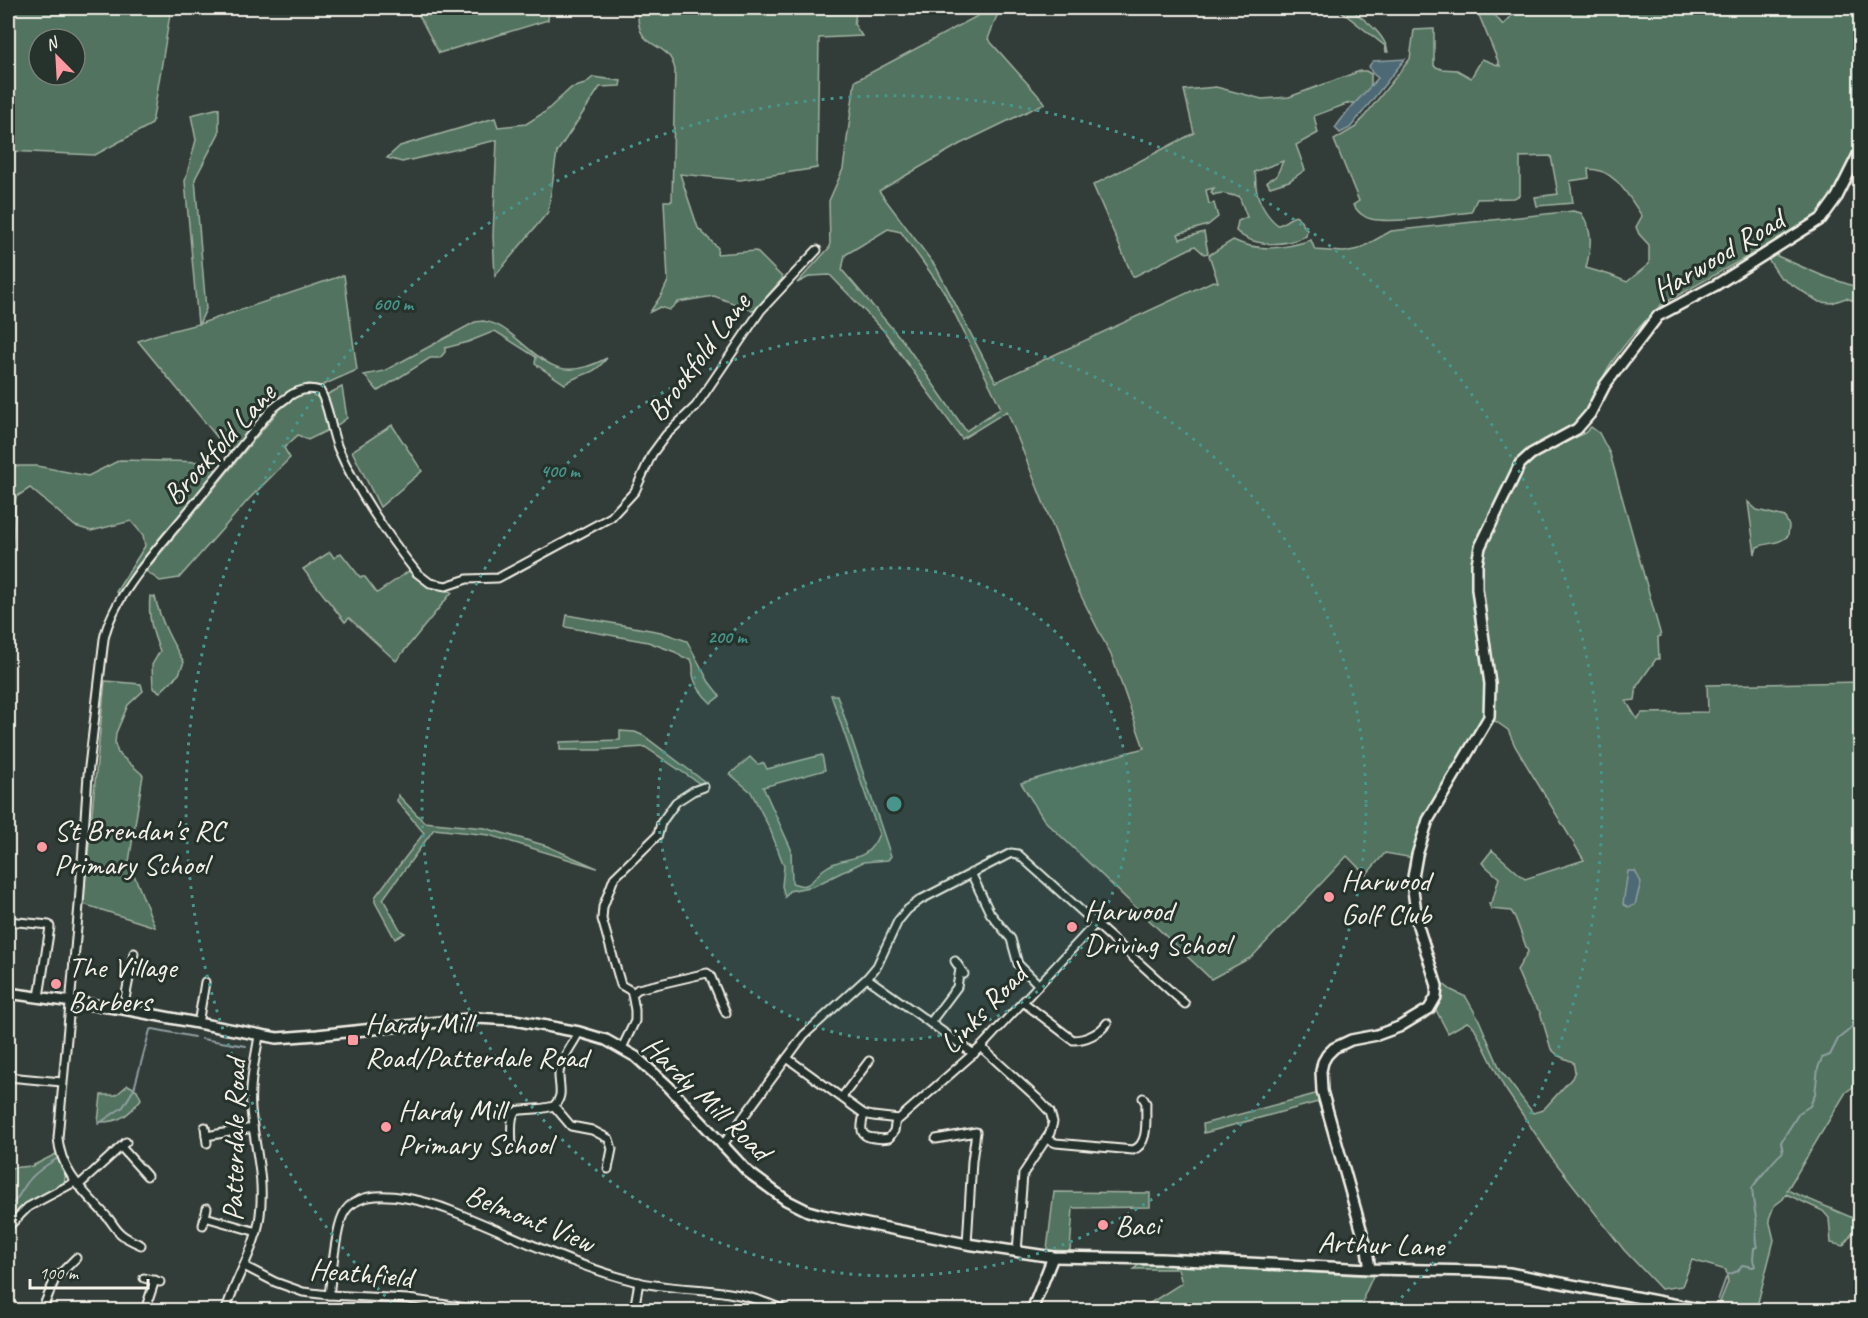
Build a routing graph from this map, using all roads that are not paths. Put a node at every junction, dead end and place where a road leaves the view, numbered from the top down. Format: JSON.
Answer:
{"nodes":[{"id":1,"x":1860,"y":151,"type":"edge"},
{"id":2,"x":817,"y":250,"type":"dead end"},
{"id":3,"x":704,"y":787,"type":"dead end"},
{"id":4,"x":970,"y":873,"type":"junction"},
{"id":5,"x":8,"y":921,"type":"edge"},
{"id":6,"x":1096,"y":923,"type":"junction"},
{"id":7,"x":134,"y":953,"type":"dead end"},
{"id":8,"x":955,"y":961,"type":"dead end"},
{"id":9,"x":867,"y":978,"type":"junction"},
{"id":10,"x":205,"y":982,"type":"dead end"},
{"id":11,"x":1039,"y":985,"type":"junction"},
{"id":12,"x":633,"y":992,"type":"junction"},
{"id":13,"x":8,"y":993,"type":"edge"},
{"id":14,"x":39,"y":996,"type":"junction"},
{"id":15,"x":70,"y":1001,"type":"junction"},
{"id":16,"x":1023,"y":1002,"type":"junction"},
{"id":17,"x":1185,"y":1003,"type":"dead end"},
{"id":18,"x":123,"y":1009,"type":"junction"},
{"id":19,"x":726,"y":1012,"type":"dead end"},
{"id":20,"x":1108,"y":1022,"type":"dead end"},
{"id":21,"x":930,"y":1023,"type":"junction"},
{"id":22,"x":198,"y":1024,"type":"junction"},
{"id":23,"x":579,"y":1032,"type":"junction"},
{"id":24,"x":259,"y":1036,"type":"junction"},
{"id":25,"x":981,"y":1047,"type":"junction"},
{"id":26,"x":622,"y":1048,"type":"junction"},
{"id":27,"x":974,"y":1054,"type":"junction"},
{"id":28,"x":788,"y":1058,"type":"junction"},
{"id":29,"x":869,"y":1064,"type":"dead end"},
{"id":30,"x":8,"y":1077,"type":"edge"},
{"id":31,"x":62,"y":1082,"type":"junction"},
{"id":32,"x":842,"y":1097,"type":"junction"},
{"id":33,"x":1143,"y":1098,"type":"dead end"},
{"id":34,"x":554,"y":1106,"type":"junction"},
{"id":35,"x":864,"y":1114,"type":"junction"},
{"id":36,"x":896,"y":1119,"type":"junction"},
{"id":37,"x":205,"y":1127,"type":"dead end"},
{"id":38,"x":253,"y":1128,"type":"junction"},
{"id":39,"x":936,"y":1139,"type":"dead end"},
{"id":40,"x":1046,"y":1139,"type":"junction"},
{"id":41,"x":722,"y":1146,"type":"junction"},
{"id":42,"x":512,"y":1147,"type":"dead end"},
{"id":43,"x":608,"y":1169,"type":"dead end"},
{"id":44,"x":147,"y":1176,"type":"dead end"},
{"id":45,"x":77,"y":1184,"type":"junction"},
{"id":46,"x":207,"y":1208,"type":"dead end"},
{"id":47,"x":205,"y":1217,"type":"junction"},
{"id":48,"x":203,"y":1225,"type":"dead end"},
{"id":49,"x":8,"y":1227,"type":"edge"},
{"id":50,"x":257,"y":1232,"type":"junction"},
{"id":51,"x":967,"y":1244,"type":"junction"},
{"id":52,"x":141,"y":1245,"type":"dead end"},
{"id":53,"x":1017,"y":1252,"type":"junction"},
{"id":54,"x":76,"y":1257,"type":"dead end"},
{"id":55,"x":1053,"y":1257,"type":"junction"},
{"id":56,"x":244,"y":1266,"type":"junction"},
{"id":57,"x":1370,"y":1269,"type":"junction"},
{"id":58,"x":144,"y":1278,"type":"dead end"},
{"id":59,"x":639,"y":1282,"type":"junction"},
{"id":60,"x":329,"y":1295,"type":"junction"},
{"id":61,"x":786,"y":1308,"type":"edge"},
{"id":62,"x":42,"y":1311,"type":"edge"},
{"id":63,"x":145,"y":1311,"type":"edge"},
{"id":64,"x":226,"y":1311,"type":"edge"},
{"id":65,"x":479,"y":1311,"type":"edge"},
{"id":66,"x":634,"y":1311,"type":"edge"},
{"id":67,"x":1032,"y":1311,"type":"edge"},
{"id":68,"x":1704,"y":1311,"type":"edge"}],
"edges":[{"from":1,"to":57,"type":"main road","name":"Harwood Road"},
{"from":2,"to":15,"type":"street","name":"Brookfold Lane"},
{"from":3,"to":12,"type":"street"},
{"from":4,"to":6,"type":"street"},
{"from":4,"to":9,"type":"street"},
{"from":4,"to":11,"type":"street"},
{"from":5,"to":14,"type":"street"},
{"from":6,"to":11,"type":"street","name":"Links Road"},
{"from":6,"to":17,"type":"street"},
{"from":7,"to":18,"type":"street"},
{"from":8,"to":21,"type":"street"},
{"from":9,"to":21,"type":"street"},
{"from":9,"to":28,"type":"street"},
{"from":10,"to":22,"type":"street"},
{"from":11,"to":16,"type":"street","name":"Links Road"},
{"from":12,"to":19,"type":"street"},
{"from":12,"to":26,"type":"street"},
{"from":13,"to":14,"type":"main road","name":"Hardy Mill Road"},
{"from":14,"to":15,"type":"main road","name":"Hardy Mill Road"},
{"from":15,"to":18,"type":"main road","name":"Hardy Mill Road"},
{"from":15,"to":31,"type":"street"},
{"from":16,"to":20,"type":"street"},
{"from":16,"to":25,"type":"street","name":"Links Road"},
{"from":18,"to":22,"type":"main road","name":"Hardy Mill Road"},
{"from":21,"to":27,"type":"street"},
{"from":22,"to":24,"type":"main road","name":"Hardy Mill Road"},
{"from":23,"to":24,"type":"main road","name":"Hardy Mill Road"},
{"from":23,"to":26,"type":"main road","name":"Hardy Mill Road"},
{"from":23,"to":34,"type":"street"},
{"from":24,"to":38,"type":"street","name":"Patterdale Road"},
{"from":25,"to":27,"type":"street","name":"Links Road"},
{"from":25,"to":40,"type":"street"},
{"from":26,"to":41,"type":"main road","name":"Hardy Mill Road"},
{"from":27,"to":36,"type":"street","name":"Links Road"},
{"from":28,"to":32,"type":"street"},
{"from":28,"to":41,"type":"street"},
{"from":29,"to":32,"type":"street"},
{"from":30,"to":31,"type":"street"},
{"from":31,"to":45,"type":"street"},
{"from":32,"to":35,"type":"street"},
{"from":33,"to":40,"type":"street"},
{"from":34,"to":42,"type":"street"},
{"from":34,"to":43,"type":"street"},
{"from":35,"to":36,"type":"street"},
{"from":35,"to":36,"type":"street","name":"Links Road"},
{"from":37,"to":38,"type":"street"},
{"from":38,"to":50,"type":"street","name":"Patterdale Road"},
{"from":39,"to":51,"type":"street"},
{"from":40,"to":53,"type":"street"},
{"from":41,"to":51,"type":"main road","name":"Hardy Mill Road"},
{"from":44,"to":45,"type":"street"},
{"from":45,"to":49,"type":"street"},
{"from":45,"to":52,"type":"street"},
{"from":46,"to":47,"type":"street"},
{"from":47,"to":48,"type":"street"},
{"from":47,"to":50,"type":"street"},
{"from":50,"to":56,"type":"street","name":"Patterdale Road"},
{"from":51,"to":53,"type":"main road","name":"Hardy Mill Road"},
{"from":53,"to":55,"type":"main road","name":"Hardy Mill Road"},
{"from":54,"to":62,"type":"street"},
{"from":55,"to":57,"type":"main road","name":"Arthur Lane"},
{"from":55,"to":67,"type":"main road"},
{"from":56,"to":60,"type":"street","name":"Heathfield"},
{"from":56,"to":64,"type":"street","name":"Patterdale Road"},
{"from":57,"to":68,"type":"main road","name":"Arthur Lane"},
{"from":58,"to":63,"type":"street"},
{"from":59,"to":60,"type":"street","name":"Belmont View"},
{"from":59,"to":61,"type":"street","name":"Belmont View"},
{"from":59,"to":66,"type":"street"},
{"from":60,"to":65,"type":"street","name":"Heathfield"}]}
